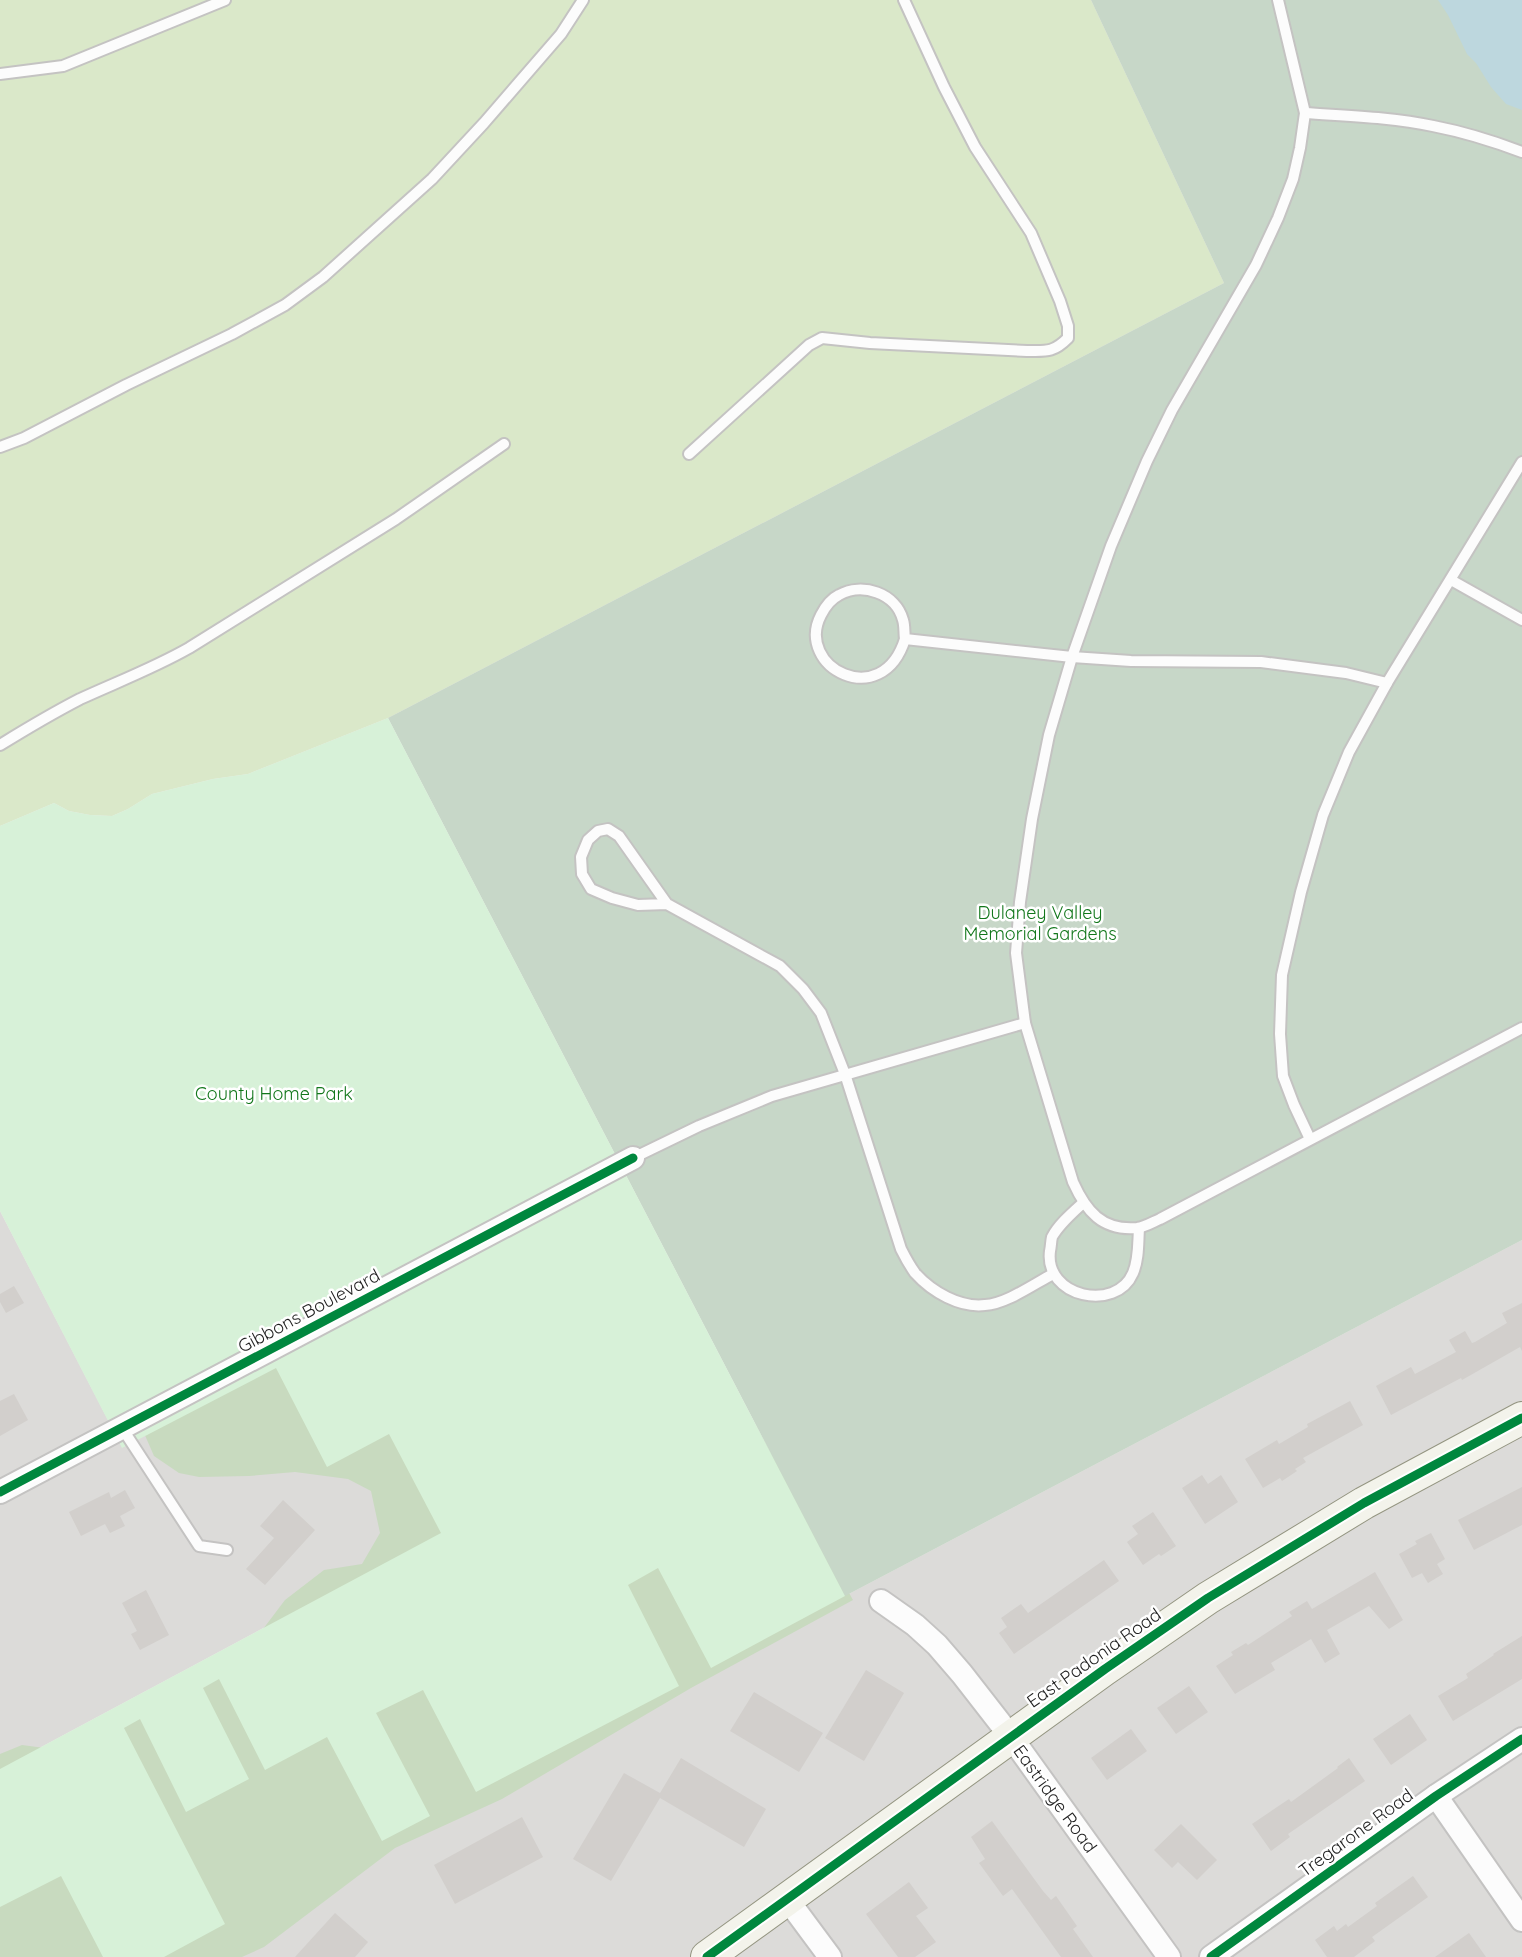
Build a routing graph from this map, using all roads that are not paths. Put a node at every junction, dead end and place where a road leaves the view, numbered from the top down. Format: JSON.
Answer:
{"nodes":[{"id":1,"x":225,"y":0,"type":"edge"},
{"id":2,"x":583,"y":0,"type":"edge"},
{"id":3,"x":904,"y":0,"type":"edge"},
{"id":4,"x":1278,"y":0,"type":"edge"},
{"id":5,"x":0,"y":74,"type":"edge"},
{"id":6,"x":1305,"y":113,"type":"junction"},
{"id":7,"x":1522,"y":152,"type":"edge"},
{"id":8,"x":504,"y":444,"type":"dead end"},
{"id":9,"x":0,"y":447,"type":"edge"},
{"id":10,"x":689,"y":454,"type":"dead end"},
{"id":11,"x":1522,"y":462,"type":"edge"},
{"id":12,"x":1451,"y":580,"type":"junction"},
{"id":13,"x":1522,"y":620,"type":"edge"},
{"id":14,"x":905,"y":639,"type":"junction"},
{"id":15,"x":1072,"y":657,"type":"junction"},
{"id":16,"x":1388,"y":683,"type":"junction"},
{"id":17,"x":0,"y":745,"type":"edge"},
{"id":18,"x":667,"y":904,"type":"junction"},
{"id":19,"x":1025,"y":1023,"type":"junction"},
{"id":20,"x":1522,"y":1028,"type":"edge"},
{"id":21,"x":845,"y":1074,"type":"junction"},
{"id":22,"x":1310,"y":1139,"type":"junction"},
{"id":23,"x":633,"y":1158,"type":"joint"},
{"id":24,"x":1083,"y":1203,"type":"junction"},
{"id":25,"x":1139,"y":1228,"type":"junction"},
{"id":26,"x":1053,"y":1274,"type":"junction"},
{"id":27,"x":1522,"y":1418,"type":"edge"},
{"id":28,"x":122,"y":1428,"type":"junction"},
{"id":29,"x":0,"y":1492,"type":"edge"},
{"id":30,"x":227,"y":1550,"type":"dead end"},
{"id":31,"x":881,"y":1601,"type":"dead end"},
{"id":32,"x":1011,"y":1737,"type":"junction"},
{"id":33,"x":1522,"y":1738,"type":"edge"},
{"id":34,"x":1436,"y":1796,"type":"junction"},
{"id":35,"x":787,"y":1899,"type":"junction"},
{"id":36,"x":1522,"y":1920,"type":"edge"},
{"id":37,"x":707,"y":1957,"type":"edge"},
{"id":38,"x":830,"y":1957,"type":"edge"},
{"id":39,"x":1169,"y":1957,"type":"edge"},
{"id":40,"x":1211,"y":1957,"type":"edge"}],
"edges":[{"from":1,"to":5,"type":"lane"},
{"from":2,"to":9,"type":"lane"},
{"from":3,"to":10,"type":"lane"},
{"from":4,"to":6,"type":"lane"},
{"from":6,"to":7,"type":"lane"},
{"from":6,"to":15,"type":"lane"},
{"from":8,"to":17,"type":"lane"},
{"from":11,"to":12,"type":"lane"},
{"from":12,"to":13,"type":"lane"},
{"from":12,"to":16,"type":"lane"},
{"from":14,"to":14,"type":"lane"},
{"from":14,"to":15,"type":"lane"},
{"from":15,"to":16,"type":"lane"},
{"from":15,"to":19,"type":"lane"},
{"from":16,"to":22,"type":"lane"},
{"from":18,"to":18,"type":"lane"},
{"from":18,"to":21,"type":"lane"},
{"from":19,"to":21,"type":"lane"},
{"from":19,"to":24,"type":"lane"},
{"from":20,"to":22,"type":"lane"},
{"from":21,"to":23,"type":"lane"},
{"from":21,"to":26,"type":"lane"},
{"from":22,"to":25,"type":"lane"},
{"from":23,"to":28,"type":"street","name":"Gibbons Boulevard"},
{"from":24,"to":25,"type":"lane"},
{"from":24,"to":26,"type":"lane"},
{"from":25,"to":26,"type":"lane"},
{"from":27,"to":32,"type":"street","name":"East Padonia Road"},
{"from":28,"to":29,"type":"street","name":"Gibbons Boulevard"},
{"from":28,"to":30,"type":"lane"},
{"from":31,"to":32,"type":"street","name":"Eastridge Road"},
{"from":32,"to":35,"type":"street","name":"East Padonia Road"},
{"from":32,"to":39,"type":"street","name":"Eastridge Road"},
{"from":33,"to":34,"type":"street","name":"Tregarone Road"},
{"from":34,"to":36,"type":"street"},
{"from":34,"to":40,"type":"street","name":"Tregarone Road"},
{"from":35,"to":37,"type":"street","name":"East Padonia Road"},
{"from":35,"to":38,"type":"street"}]}
